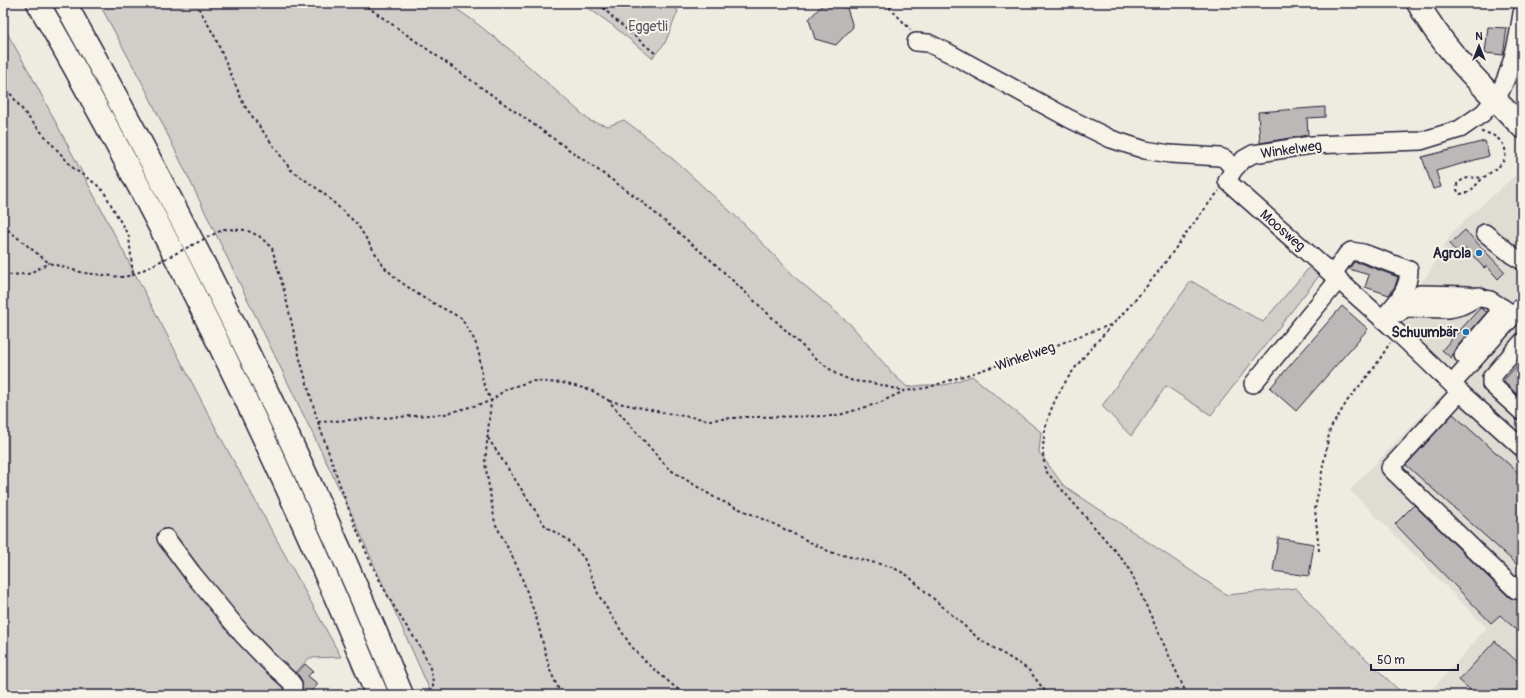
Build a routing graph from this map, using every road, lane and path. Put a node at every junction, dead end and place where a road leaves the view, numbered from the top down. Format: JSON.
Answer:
{"nodes":[{"id":1,"x":38,"y":3,"type":"edge"},
{"id":2,"x":65,"y":3,"type":"edge"},
{"id":3,"x":196,"y":3,"type":"edge"},
{"id":4,"x":362,"y":3,"type":"edge"},
{"id":5,"x":599,"y":3,"type":"edge"},
{"id":6,"x":885,"y":3,"type":"edge"},
{"id":7,"x":1418,"y":3,"type":"edge"},
{"id":8,"x":1522,"y":13,"type":"edge"},
{"id":9,"x":916,"y":42,"type":"joint"},
{"id":10,"x":656,"y":54,"type":"dead end"},
{"id":11,"x":3,"y":84,"type":"edge"},
{"id":12,"x":1522,"y":127,"type":"edge"},
{"id":13,"x":1476,"y":133,"type":"dead end"},
{"id":14,"x":1231,"y":175,"type":"junction"},
{"id":15,"x":1483,"y":178,"type":"junction"},
{"id":16,"x":3,"y":226,"type":"edge"},
{"id":17,"x":1485,"y":233,"type":"dead end"},
{"id":18,"x":1522,"y":261,"type":"edge"},
{"id":19,"x":49,"y":263,"type":"junction"},
{"id":20,"x":3,"y":275,"type":"edge"},
{"id":21,"x":134,"y":275,"type":"junction"},
{"id":22,"x":1336,"y":277,"type":"junction"},
{"id":23,"x":1513,"y":310,"type":"edge"},
{"id":24,"x":1114,"y":324,"type":"junction"},
{"id":25,"x":1390,"y":326,"type":"junction"},
{"id":26,"x":1522,"y":342,"type":"edge"},
{"id":27,"x":1463,"y":355,"type":"dead end"},
{"id":28,"x":1253,"y":384,"type":"dead end"},
{"id":29,"x":1456,"y":388,"type":"junction"},
{"id":30,"x":904,"y":391,"type":"junction"},
{"id":31,"x":608,"y":400,"type":"junction"},
{"id":32,"x":491,"y":401,"type":"junction"},
{"id":33,"x":1522,"y":412,"type":"edge"},
{"id":34,"x":318,"y":422,"type":"junction"},
{"id":35,"x":487,"y":437,"type":"junction"},
{"id":36,"x":1521,"y":445,"type":"edge"},
{"id":37,"x":166,"y":538,"type":"dead end"},
{"id":38,"x":1319,"y":551,"type":"dead end"},
{"id":39,"x":1522,"y":583,"type":"edge"},
{"id":40,"x":293,"y":695,"type":"edge"},
{"id":41,"x":377,"y":695,"type":"edge"},
{"id":42,"x":402,"y":695,"type":"edge"},
{"id":43,"x":432,"y":695,"type":"edge"},
{"id":44,"x":561,"y":695,"type":"edge"},
{"id":45,"x":688,"y":695,"type":"edge"},
{"id":46,"x":1048,"y":695,"type":"edge"},
{"id":47,"x":1187,"y":695,"type":"edge"}],
"edges":[{"from":1,"to":41,"type":"main road"},
{"from":2,"to":42,"type":"main road"},
{"from":3,"to":32,"type":"path"},
{"from":4,"to":30,"type":"path"},
{"from":5,"to":10,"type":"path"},
{"from":6,"to":9,"type":"path"},
{"from":7,"to":12,"type":"main road"},
{"from":8,"to":14,"type":"street","name":"Winkelweg"},
{"from":9,"to":14,"type":"street","name":"Moosweg"},
{"from":11,"to":21,"type":"path"},
{"from":13,"to":15,"type":"path"},
{"from":14,"to":22,"type":"street","name":"Moosweg"},
{"from":14,"to":24,"type":"path"},
{"from":15,"to":15,"type":"path"},
{"from":16,"to":19,"type":"path"},
{"from":17,"to":18,"type":"street"},
{"from":19,"to":20,"type":"path"},
{"from":19,"to":21,"type":"path"},
{"from":21,"to":34,"type":"path","bridge":true},
{"from":22,"to":25,"type":"street","name":"Moosweg"},
{"from":22,"to":25,"type":"street"},
{"from":22,"to":28,"type":"street"},
{"from":23,"to":25,"type":"street"},
{"from":23,"to":27,"type":"street"},
{"from":23,"to":29,"type":"street"},
{"from":24,"to":30,"type":"path","name":"Winkelweg"},
{"from":24,"to":47,"type":"path"},
{"from":25,"to":29,"type":"street","name":"Moosweg"},
{"from":25,"to":38,"type":"path"},
{"from":26,"to":33,"type":"street"},
{"from":29,"to":36,"type":"street","name":"Moosweg"},
{"from":29,"to":39,"type":"street"},
{"from":30,"to":31,"type":"path"},
{"from":31,"to":32,"type":"path"},
{"from":31,"to":46,"type":"path"},
{"from":32,"to":34,"type":"path"},
{"from":32,"to":35,"type":"path"},
{"from":34,"to":43,"type":"path"},
{"from":35,"to":44,"type":"path"},
{"from":35,"to":45,"type":"path"},
{"from":37,"to":40,"type":"street"}]}
